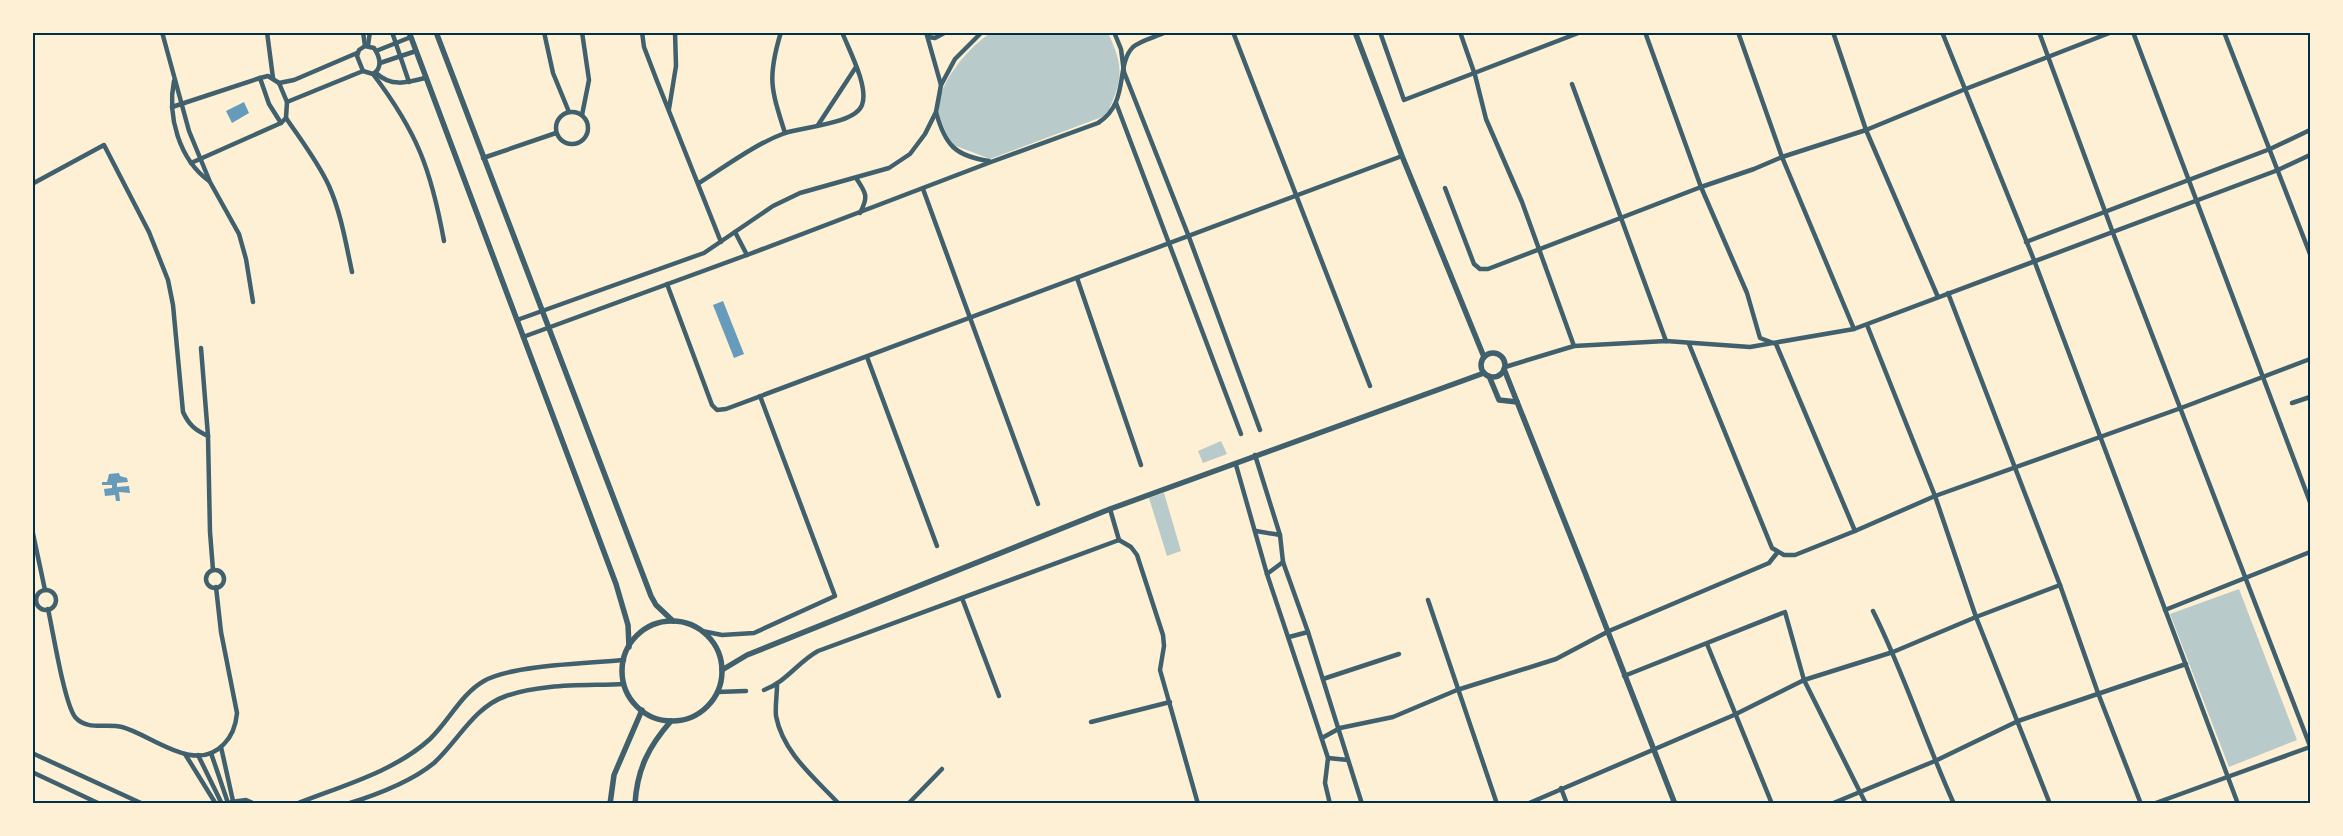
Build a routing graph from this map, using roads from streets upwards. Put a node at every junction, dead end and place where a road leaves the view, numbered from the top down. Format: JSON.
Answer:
{"nodes":[{"id":1,"x":162,"y":32,"type":"edge"},
{"id":2,"x":267,"y":32,"type":"edge"},
{"id":3,"x":363,"y":32,"type":"edge"},
{"id":4,"x":370,"y":32,"type":"edge"},
{"id":5,"x":392,"y":32,"type":"edge"},
{"id":6,"x":436,"y":32,"type":"edge"},
{"id":7,"x":544,"y":32,"type":"edge"},
{"id":8,"x":582,"y":32,"type":"edge"},
{"id":9,"x":642,"y":32,"type":"edge"},
{"id":10,"x":675,"y":32,"type":"edge"},
{"id":11,"x":781,"y":32,"type":"edge"},
{"id":12,"x":842,"y":32,"type":"edge"},
{"id":13,"x":946,"y":32,"type":"edge"},
{"id":14,"x":982,"y":32,"type":"edge"},
{"id":15,"x":1114,"y":32,"type":"edge"},
{"id":16,"x":1166,"y":32,"type":"edge"},
{"id":17,"x":1233,"y":32,"type":"edge"},
{"id":18,"x":1355,"y":32,"type":"edge"},
{"id":19,"x":1380,"y":32,"type":"edge"},
{"id":20,"x":1460,"y":32,"type":"edge"},
{"id":21,"x":1581,"y":32,"type":"edge"},
{"id":22,"x":1645,"y":32,"type":"edge"},
{"id":23,"x":1738,"y":32,"type":"edge"},
{"id":24,"x":1833,"y":32,"type":"edge"},
{"id":25,"x":1942,"y":32,"type":"edge"},
{"id":26,"x":2039,"y":32,"type":"edge"},
{"id":27,"x":2112,"y":32,"type":"edge"},
{"id":28,"x":2133,"y":32,"type":"edge"},
{"id":29,"x":2224,"y":32,"type":"edge"},
{"id":30,"x":410,"y":35,"type":"edge"},
{"id":31,"x":927,"y":35,"type":"edge"},
{"id":32,"x":396,"y":43,"type":"junction"},
{"id":33,"x":366,"y":46,"type":"junction"},
{"id":34,"x":376,"y":51,"type":"junction"},
{"id":35,"x":416,"y":51,"type":"junction"},
{"id":36,"x":357,"y":53,"type":"junction"},
{"id":37,"x":400,"y":56,"type":"junction"},
{"id":38,"x":2048,"y":57,"type":"junction"},
{"id":39,"x":380,"y":63,"type":"junction"},
{"id":40,"x":856,"y":67,"type":"junction"},
{"id":41,"x":363,"y":72,"type":"junction"},
{"id":42,"x":1124,"y":72,"type":"junction"},
{"id":43,"x":374,"y":73,"type":"junction"},
{"id":44,"x":1475,"y":75,"type":"junction"},
{"id":45,"x":260,"y":78,"type":"junction"},
{"id":46,"x":273,"y":78,"type":"junction"},
{"id":47,"x":425,"y":78,"type":"junction"},
{"id":48,"x":174,"y":80,"type":"junction"},
{"id":49,"x":409,"y":82,"type":"junction"},
{"id":50,"x":279,"y":83,"type":"junction"},
{"id":51,"x":1572,"y":84,"type":"dead end"},
{"id":52,"x":941,"y":85,"type":"junction"},
{"id":53,"x":1963,"y":90,"type":"junction"},
{"id":54,"x":287,"y":102,"type":"junction"},
{"id":55,"x":1116,"y":104,"type":"junction"},
{"id":56,"x":182,"y":105,"type":"junction"},
{"id":57,"x":172,"y":107,"type":"junction"},
{"id":58,"x":669,"y":111,"type":"junction"},
{"id":59,"x":568,"y":112,"type":"junction"},
{"id":60,"x":936,"y":112,"type":"junction"},
{"id":61,"x":582,"y":115,"type":"junction"},
{"id":62,"x":286,"y":118,"type":"junction"},
{"id":63,"x":281,"y":123,"type":"junction"},
{"id":64,"x":818,"y":125,"type":"junction"},
{"id":65,"x":1866,"y":130,"type":"junction"},
{"id":66,"x":2310,"y":130,"type":"edge"},
{"id":67,"x":556,"y":133,"type":"junction"},
{"id":68,"x":785,"y":133,"type":"junction"},
{"id":69,"x":2270,"y":149,"type":"junction"},
{"id":70,"x":2310,"y":155,"type":"edge"},
{"id":71,"x":1402,"y":156,"type":"junction"},
{"id":72,"x":1782,"y":157,"type":"junction"},
{"id":73,"x":200,"y":158,"type":"junction"},
{"id":74,"x":483,"y":158,"type":"junction"},
{"id":75,"x":191,"y":162,"type":"junction"},
{"id":76,"x":990,"y":162,"type":"junction"},
{"id":77,"x":2278,"y":170,"type":"junction"},
{"id":78,"x":856,"y":178,"type":"junction"},
{"id":79,"x":2189,"y":180,"type":"junction"},
{"id":80,"x":210,"y":182,"type":"junction"},
{"id":81,"x":698,"y":183,"type":"junction"},
{"id":82,"x":32,"y":184,"type":"edge"},
{"id":83,"x":1701,"y":187,"type":"junction"},
{"id":84,"x":1445,"y":188,"type":"dead end"},
{"id":85,"x":923,"y":189,"type":"junction"},
{"id":86,"x":1296,"y":197,"type":"junction"},
{"id":87,"x":2196,"y":201,"type":"junction"},
{"id":88,"x":2106,"y":212,"type":"junction"},
{"id":89,"x":860,"y":213,"type":"junction"},
{"id":90,"x":1619,"y":219,"type":"junction"},
{"id":91,"x":736,"y":232,"type":"junction"},
{"id":92,"x":2113,"y":233,"type":"junction"},
{"id":93,"x":1189,"y":237,"type":"junction"},
{"id":94,"x":444,"y":240,"type":"dead end"},
{"id":95,"x":721,"y":242,"type":"junction"},
{"id":96,"x":2026,"y":242,"type":"junction"},
{"id":97,"x":1170,"y":244,"type":"junction"},
{"id":98,"x":1540,"y":249,"type":"junction"},
{"id":99,"x":2310,"y":254,"type":"edge"},
{"id":100,"x":747,"y":255,"type":"junction"},
{"id":101,"x":2034,"y":260,"type":"junction"},
{"id":102,"x":352,"y":272,"type":"dead end"},
{"id":103,"x":1077,"y":278,"type":"junction"},
{"id":104,"x":667,"y":284,"type":"junction"},
{"id":105,"x":1948,"y":293,"type":"junction"},
{"id":106,"x":1938,"y":297,"type":"junction"},
{"id":107,"x":253,"y":302,"type":"dead end"},
{"id":108,"x":542,"y":311,"type":"junction"},
{"id":109,"x":969,"y":318,"type":"junction"},
{"id":110,"x":516,"y":320,"type":"junction"},
{"id":111,"x":1867,"y":325,"type":"junction"},
{"id":112,"x":548,"y":328,"type":"junction"},
{"id":113,"x":1854,"y":329,"type":"junction"},
{"id":114,"x":523,"y":338,"type":"junction"},
{"id":115,"x":1666,"y":342,"type":"junction"},
{"id":116,"x":1689,"y":344,"type":"junction"},
{"id":117,"x":1776,"y":344,"type":"junction"},
{"id":118,"x":1574,"y":346,"type":"junction"},
{"id":119,"x":201,"y":348,"type":"dead end"},
{"id":120,"x":867,"y":357,"type":"junction"},
{"id":121,"x":1484,"y":357,"type":"junction"},
{"id":122,"x":2310,"y":359,"type":"edge"},
{"id":123,"x":1504,"y":368,"type":"junction"},
{"id":124,"x":1487,"y":375,"type":"junction"},
{"id":125,"x":2262,"y":378,"type":"junction"},
{"id":126,"x":1370,"y":386,"type":"dead end"},
{"id":127,"x":760,"y":396,"type":"junction"},
{"id":128,"x":2310,"y":397,"type":"edge"},
{"id":129,"x":1517,"y":402,"type":"junction"},
{"id":130,"x":2292,"y":403,"type":"dead end"},
{"id":131,"x":2181,"y":408,"type":"junction"},
{"id":132,"x":1260,"y":430,"type":"dead end"},
{"id":133,"x":1241,"y":434,"type":"dead end"},
{"id":134,"x":2101,"y":435,"type":"junction"},
{"id":135,"x":208,"y":436,"type":"junction"},
{"id":136,"x":1255,"y":455,"type":"junction"},
{"id":137,"x":1141,"y":464,"type":"dead end"},
{"id":138,"x":1236,"y":465,"type":"junction"},
{"id":139,"x":2016,"y":468,"type":"junction"},
{"id":140,"x":1935,"y":496,"type":"junction"},
{"id":141,"x":2310,"y":502,"type":"edge"},
{"id":142,"x":1038,"y":504,"type":"dead end"},
{"id":143,"x":1110,"y":509,"type":"junction"},
{"id":144,"x":32,"y":529,"type":"edge"},
{"id":145,"x":1256,"y":531,"type":"junction"},
{"id":146,"x":1855,"y":532,"type":"junction"},
{"id":147,"x":1280,"y":535,"type":"junction"},
{"id":148,"x":1119,"y":540,"type":"junction"},
{"id":149,"x":938,"y":546,"type":"dead end"},
{"id":150,"x":2310,"y":552,"type":"edge"},
{"id":151,"x":1777,"y":553,"type":"junction"},
{"id":152,"x":1283,"y":562,"type":"junction"},
{"id":153,"x":213,"y":570,"type":"junction"},
{"id":154,"x":1267,"y":574,"type":"junction"},
{"id":155,"x":2246,"y":578,"type":"junction"},
{"id":156,"x":2060,"y":585,"type":"junction"},
{"id":157,"x":216,"y":587,"type":"junction"},
{"id":158,"x":45,"y":590,"type":"junction"},
{"id":159,"x":962,"y":598,"type":"junction"},
{"id":160,"x":1428,"y":600,"type":"dead end"},
{"id":161,"x":48,"y":609,"type":"junction"},
{"id":162,"x":2165,"y":610,"type":"junction"},
{"id":163,"x":1873,"y":611,"type":"dead end"},
{"id":164,"x":1976,"y":617,"type":"junction"},
{"id":165,"x":673,"y":621,"type":"junction"},
{"id":166,"x":702,"y":631,"type":"junction"},
{"id":167,"x":1609,"y":631,"type":"junction"},
{"id":168,"x":1308,"y":632,"type":"junction"},
{"id":169,"x":1288,"y":637,"type":"junction"},
{"id":170,"x":1706,"y":644,"type":"junction"},
{"id":171,"x":628,"y":647,"type":"junction"},
{"id":172,"x":1893,"y":652,"type":"junction"},
{"id":173,"x":1399,"y":654,"type":"dead end"},
{"id":174,"x":624,"y":660,"type":"junction"},
{"id":175,"x":2186,"y":664,"type":"junction"},
{"id":176,"x":722,"y":670,"type":"junction"},
{"id":177,"x":1624,"y":676,"type":"junction"},
{"id":178,"x":1323,"y":679,"type":"junction"},
{"id":179,"x":1804,"y":680,"type":"junction"},
{"id":180,"x":624,"y":684,"type":"junction"},
{"id":181,"x":777,"y":685,"type":"junction"},
{"id":182,"x":764,"y":690,"type":"dead end"},
{"id":183,"x":1457,"y":690,"type":"junction"},
{"id":184,"x":717,"y":692,"type":"junction"},
{"id":185,"x":746,"y":692,"type":"dead end"},
{"id":186,"x":2098,"y":693,"type":"junction"},
{"id":187,"x":999,"y":696,"type":"dead end"},
{"id":188,"x":1170,"y":702,"type":"junction"},
{"id":189,"x":642,"y":710,"type":"junction"},
{"id":190,"x":1734,"y":715,"type":"junction"},
{"id":191,"x":672,"y":721,"type":"junction"},
{"id":192,"x":2018,"y":721,"type":"junction"},
{"id":193,"x":1091,"y":722,"type":"dead end"},
{"id":194,"x":1340,"y":728,"type":"junction"},
{"id":195,"x":1322,"y":738,"type":"junction"},
{"id":196,"x":2310,"y":746,"type":"edge"},
{"id":197,"x":221,"y":747,"type":"junction"},
{"id":198,"x":1654,"y":750,"type":"junction"},
{"id":199,"x":32,"y":753,"type":"edge"},
{"id":200,"x":211,"y":753,"type":"junction"},
{"id":201,"x":185,"y":754,"type":"junction"},
{"id":202,"x":198,"y":756,"type":"junction"},
{"id":203,"x":1328,"y":758,"type":"junction"},
{"id":204,"x":1348,"y":760,"type":"junction"},
{"id":205,"x":1935,"y":761,"type":"junction"},
{"id":206,"x":942,"y":769,"type":"dead end"},
{"id":207,"x":32,"y":772,"type":"edge"},
{"id":208,"x":2228,"y":776,"type":"junction"},
{"id":209,"x":1562,"y":788,"type":"junction"},
{"id":210,"x":1861,"y":791,"type":"junction"},
{"id":211,"x":230,"y":803,"type":"edge"},
{"id":212,"x":100,"y":804,"type":"edge"},
{"id":213,"x":142,"y":804,"type":"edge"},
{"id":214,"x":216,"y":804,"type":"edge"},
{"id":215,"x":222,"y":804,"type":"edge"},
{"id":216,"x":255,"y":804,"type":"edge"},
{"id":217,"x":296,"y":804,"type":"edge"},
{"id":218,"x":347,"y":804,"type":"edge"},
{"id":219,"x":610,"y":804,"type":"edge"},
{"id":220,"x":635,"y":804,"type":"edge"},
{"id":221,"x":839,"y":804,"type":"edge"},
{"id":222,"x":908,"y":804,"type":"edge"},
{"id":223,"x":1198,"y":804,"type":"edge"},
{"id":224,"x":1330,"y":804,"type":"edge"},
{"id":225,"x":1362,"y":804,"type":"edge"},
{"id":226,"x":1497,"y":804,"type":"edge"},
{"id":227,"x":1527,"y":804,"type":"edge"},
{"id":228,"x":1567,"y":804,"type":"edge"},
{"id":229,"x":1675,"y":804,"type":"edge"},
{"id":230,"x":1772,"y":804,"type":"edge"},
{"id":231,"x":1831,"y":804,"type":"edge"},
{"id":232,"x":1866,"y":804,"type":"edge"},
{"id":233,"x":1954,"y":804,"type":"edge"},
{"id":234,"x":2050,"y":804,"type":"edge"},
{"id":235,"x":2141,"y":804,"type":"edge"},
{"id":236,"x":2153,"y":804,"type":"edge"},
{"id":237,"x":2238,"y":804,"type":"edge"}],
"edges":[{"from":1,"to":48,"type":"street"},
{"from":2,"to":46,"type":"street"},
{"from":3,"to":33,"type":"street"},
{"from":4,"to":33,"type":"street"},
{"from":5,"to":32,"type":"street"},
{"from":6,"to":74,"type":"street"},
{"from":7,"to":59,"type":"street"},
{"from":8,"to":61,"type":"street"},
{"from":9,"to":58,"type":"street"},
{"from":10,"to":58,"type":"street"},
{"from":11,"to":68,"type":"street"},
{"from":12,"to":40,"type":"street"},
{"from":13,"to":31,"type":"street"},
{"from":14,"to":52,"type":"street"},
{"from":15,"to":42,"type":"street"},
{"from":16,"to":42,"type":"street"},
{"from":17,"to":86,"type":"street"},
{"from":18,"to":71,"type":"street"},
{"from":19,"to":44,"type":"street"},
{"from":20,"to":44,"type":"street"},
{"from":21,"to":44,"type":"street"},
{"from":22,"to":83,"type":"street"},
{"from":23,"to":72,"type":"street"},
{"from":24,"to":65,"type":"street"},
{"from":25,"to":53,"type":"street"},
{"from":26,"to":38,"type":"street"},
{"from":27,"to":38,"type":"street"},
{"from":28,"to":79,"type":"street"},
{"from":29,"to":69,"type":"street"},
{"from":30,"to":32,"type":"street"},
{"from":30,"to":35,"type":"street"},
{"from":31,"to":52,"type":"street"},
{"from":32,"to":34,"type":"street"},
{"from":32,"to":37,"type":"street"},
{"from":33,"to":34,"type":"street"},
{"from":33,"to":36,"type":"street"},
{"from":34,"to":39,"type":"street"},
{"from":35,"to":37,"type":"street"},
{"from":35,"to":47,"type":"street"},
{"from":36,"to":41,"type":"street"},
{"from":36,"to":50,"type":"street"},
{"from":37,"to":39,"type":"street"},
{"from":37,"to":49,"type":"street"},
{"from":38,"to":53,"type":"street"},
{"from":38,"to":88,"type":"street"},
{"from":39,"to":43,"type":"street"},
{"from":40,"to":64,"type":"street"},
{"from":40,"to":64,"type":"street"},
{"from":41,"to":43,"type":"street"},
{"from":41,"to":54,"type":"street"},
{"from":42,"to":55,"type":"street"},
{"from":42,"to":93,"type":"street"},
{"from":43,"to":49,"type":"street"},
{"from":43,"to":94,"type":"street"},
{"from":44,"to":98,"type":"street"},
{"from":45,"to":46,"type":"street"},
{"from":45,"to":56,"type":"street"},
{"from":45,"to":63,"type":"street"},
{"from":46,"to":50,"type":"street"},
{"from":47,"to":49,"type":"street"},
{"from":47,"to":110,"type":"street"},
{"from":48,"to":56,"type":"street"},
{"from":48,"to":57,"type":"street"},
{"from":50,"to":54,"type":"street"},
{"from":51,"to":90,"type":"street"},
{"from":52,"to":60,"type":"street"},
{"from":53,"to":65,"type":"street"},
{"from":53,"to":96,"type":"street"},
{"from":54,"to":62,"type":"street"},
{"from":55,"to":76,"type":"street"},
{"from":55,"to":97,"type":"street"},
{"from":56,"to":57,"type":"street"},
{"from":56,"to":73,"type":"street"},
{"from":57,"to":75,"type":"street"},
{"from":58,"to":81,"type":"street"},
{"from":59,"to":61,"type":"street"},
{"from":59,"to":67,"type":"street"},
{"from":60,"to":76,"type":"street"},
{"from":60,"to":78,"type":"street"},
{"from":61,"to":67,"type":"street"},
{"from":62,"to":63,"type":"street"},
{"from":62,"to":102,"type":"street"},
{"from":63,"to":73,"type":"street"},
{"from":64,"to":68,"type":"street"},
{"from":65,"to":72,"type":"street"},
{"from":65,"to":106,"type":"street"},
{"from":66,"to":69,"type":"street"},
{"from":67,"to":74,"type":"street"},
{"from":68,"to":81,"type":"street"},
{"from":69,"to":77,"type":"street"},
{"from":69,"to":79,"type":"street"},
{"from":70,"to":77,"type":"street"},
{"from":71,"to":86,"type":"street"},
{"from":71,"to":121,"type":"street"},
{"from":72,"to":83,"type":"street"},
{"from":72,"to":113,"type":"street"},
{"from":73,"to":75,"type":"street"},
{"from":73,"to":80,"type":"street"},
{"from":74,"to":108,"type":"street"},
{"from":75,"to":80,"type":"street"},
{"from":76,"to":85,"type":"street"},
{"from":77,"to":87,"type":"street"},
{"from":77,"to":99,"type":"street"},
{"from":78,"to":89,"type":"street"},
{"from":78,"to":91,"type":"street"},
{"from":79,"to":87,"type":"street"},
{"from":79,"to":88,"type":"street"},
{"from":80,"to":107,"type":"street"},
{"from":81,"to":95,"type":"street"},
{"from":82,"to":135,"type":"street"},
{"from":83,"to":90,"type":"street"},
{"from":83,"to":117,"type":"street"},
{"from":84,"to":98,"type":"street"},
{"from":85,"to":89,"type":"street"},
{"from":85,"to":109,"type":"street"},
{"from":86,"to":93,"type":"street"},
{"from":86,"to":126,"type":"street"},
{"from":87,"to":92,"type":"street"},
{"from":87,"to":125,"type":"street"},
{"from":88,"to":92,"type":"street"},
{"from":88,"to":96,"type":"street"},
{"from":89,"to":100,"type":"street"},
{"from":90,"to":98,"type":"street"},
{"from":90,"to":115,"type":"street"},
{"from":91,"to":95,"type":"street"},
{"from":91,"to":100,"type":"street"},
{"from":92,"to":101,"type":"street"},
{"from":92,"to":131,"type":"street"},
{"from":93,"to":97,"type":"street"},
{"from":93,"to":132,"type":"street"},
{"from":95,"to":108,"type":"street"},
{"from":96,"to":101,"type":"street"},
{"from":97,"to":103,"type":"street"},
{"from":97,"to":133,"type":"street"},
{"from":98,"to":118,"type":"street"},
{"from":100,"to":104,"type":"street"},
{"from":101,"to":105,"type":"street"},
{"from":101,"to":134,"type":"street"},
{"from":103,"to":109,"type":"street"},
{"from":103,"to":137,"type":"street"},
{"from":104,"to":112,"type":"street"},
{"from":104,"to":127,"type":"street"},
{"from":105,"to":106,"type":"street"},
{"from":105,"to":139,"type":"street"},
{"from":106,"to":111,"type":"street"},
{"from":108,"to":110,"type":"street"},
{"from":108,"to":112,"type":"street"},
{"from":109,"to":120,"type":"street"},
{"from":109,"to":142,"type":"street"},
{"from":110,"to":114,"type":"street"},
{"from":111,"to":113,"type":"street"},
{"from":111,"to":140,"type":"street"},
{"from":112,"to":114,"type":"street"},
{"from":112,"to":165,"type":"street"},
{"from":113,"to":117,"type":"street"},
{"from":114,"to":171,"type":"street"},
{"from":115,"to":116,"type":"street"},
{"from":115,"to":118,"type":"street"},
{"from":116,"to":117,"type":"street"},
{"from":116,"to":151,"type":"street"},
{"from":117,"to":146,"type":"street"},
{"from":118,"to":123,"type":"street"},
{"from":119,"to":135,"type":"street"},
{"from":120,"to":127,"type":"street"},
{"from":120,"to":149,"type":"street"},
{"from":121,"to":123,"type":"street"},
{"from":121,"to":124,"type":"street"},
{"from":122,"to":125,"type":"street"},
{"from":123,"to":124,"type":"street"},
{"from":123,"to":129,"type":"street"},
{"from":124,"to":129,"type":"street"},
{"from":124,"to":136,"type":"street"},
{"from":125,"to":131,"type":"street"},
{"from":125,"to":141,"type":"street"},
{"from":127,"to":166,"type":"street"},
{"from":128,"to":130,"type":"street"},
{"from":129,"to":167,"type":"street"},
{"from":131,"to":134,"type":"street"},
{"from":131,"to":155,"type":"street"},
{"from":134,"to":139,"type":"street"},
{"from":134,"to":162,"type":"street"},
{"from":135,"to":153,"type":"street"},
{"from":136,"to":138,"type":"street"},
{"from":136,"to":147,"type":"street"},
{"from":138,"to":143,"type":"street"},
{"from":138,"to":145,"type":"street"},
{"from":139,"to":140,"type":"street"},
{"from":139,"to":156,"type":"street"},
{"from":140,"to":146,"type":"street"},
{"from":140,"to":164,"type":"street"},
{"from":143,"to":148,"type":"street"},
{"from":143,"to":176,"type":"street"},
{"from":144,"to":158,"type":"street"},
{"from":145,"to":147,"type":"street"},
{"from":145,"to":154,"type":"street"},
{"from":146,"to":151,"type":"street"},
{"from":147,"to":152,"type":"street"},
{"from":148,"to":159,"type":"street"},
{"from":148,"to":188,"type":"street"},
{"from":150,"to":155,"type":"street"},
{"from":151,"to":167,"type":"street"},
{"from":152,"to":154,"type":"street"},
{"from":152,"to":168,"type":"street"},
{"from":153,"to":157,"type":"street"},
{"from":153,"to":157,"type":"street"},
{"from":154,"to":169,"type":"street"},
{"from":155,"to":162,"type":"street"},
{"from":155,"to":196,"type":"street"},
{"from":156,"to":164,"type":"street"},
{"from":156,"to":186,"type":"street"},
{"from":157,"to":197,"type":"street"},
{"from":158,"to":161,"type":"street"},
{"from":158,"to":161,"type":"street"},
{"from":159,"to":181,"type":"street"},
{"from":159,"to":187,"type":"street"},
{"from":160,"to":183,"type":"street"},
{"from":161,"to":201,"type":"street"},
{"from":162,"to":175,"type":"street"},
{"from":163,"to":172,"type":"street"},
{"from":164,"to":172,"type":"street"},
{"from":164,"to":192,"type":"street"},
{"from":165,"to":166,"type":"street"},
{"from":165,"to":171,"type":"street"},
{"from":166,"to":176,"type":"street"},
{"from":167,"to":177,"type":"street"},
{"from":167,"to":183,"type":"street"},
{"from":168,"to":169,"type":"street"},
{"from":168,"to":178,"type":"street"},
{"from":169,"to":195,"type":"street"},
{"from":170,"to":177,"type":"street"},
{"from":170,"to":179,"type":"street"},
{"from":170,"to":190,"type":"street"},
{"from":171,"to":174,"type":"street"},
{"from":172,"to":179,"type":"street"},
{"from":172,"to":205,"type":"street"},
{"from":173,"to":178,"type":"street"},
{"from":174,"to":180,"type":"street"},
{"from":174,"to":217,"type":"street"},
{"from":175,"to":186,"type":"street"},
{"from":175,"to":208,"type":"street"},
{"from":176,"to":184,"type":"street"},
{"from":177,"to":198,"type":"street"},
{"from":178,"to":194,"type":"street"},
{"from":179,"to":190,"type":"street"},
{"from":179,"to":210,"type":"street"},
{"from":180,"to":189,"type":"street"},
{"from":180,"to":218,"type":"street"},
{"from":181,"to":182,"type":"street"},
{"from":181,"to":221,"type":"street"},
{"from":183,"to":194,"type":"street"},
{"from":183,"to":226,"type":"street"},
{"from":184,"to":185,"type":"street"},
{"from":184,"to":191,"type":"street"},
{"from":186,"to":192,"type":"street"},
{"from":186,"to":235,"type":"street"},
{"from":188,"to":193,"type":"street"},
{"from":188,"to":223,"type":"street"},
{"from":189,"to":191,"type":"street"},
{"from":189,"to":219,"type":"street"},
{"from":190,"to":198,"type":"street"},
{"from":190,"to":230,"type":"street"},
{"from":191,"to":220,"type":"street"},
{"from":192,"to":205,"type":"street"},
{"from":192,"to":234,"type":"street"},
{"from":194,"to":195,"type":"street"},
{"from":194,"to":204,"type":"street"},
{"from":195,"to":203,"type":"street"},
{"from":196,"to":208,"type":"street"},
{"from":197,"to":200,"type":"street"},
{"from":197,"to":211,"type":"street"},
{"from":198,"to":209,"type":"street"},
{"from":198,"to":229,"type":"street"},
{"from":199,"to":213,"type":"street"},
{"from":200,"to":202,"type":"street"},
{"from":200,"to":211,"type":"street"},
{"from":201,"to":202,"type":"street"},
{"from":201,"to":214,"type":"street"},
{"from":202,"to":215,"type":"street"},
{"from":203,"to":204,"type":"street"},
{"from":203,"to":224,"type":"street"},
{"from":204,"to":225,"type":"street"},
{"from":205,"to":210,"type":"street"},
{"from":205,"to":233,"type":"street"},
{"from":206,"to":222,"type":"street"},
{"from":207,"to":212,"type":"street"},
{"from":208,"to":236,"type":"street"},
{"from":208,"to":237,"type":"street"},
{"from":209,"to":227,"type":"street"},
{"from":209,"to":228,"type":"street"},
{"from":210,"to":231,"type":"street"},
{"from":210,"to":232,"type":"street"},
{"from":211,"to":216,"type":"street"}]}
